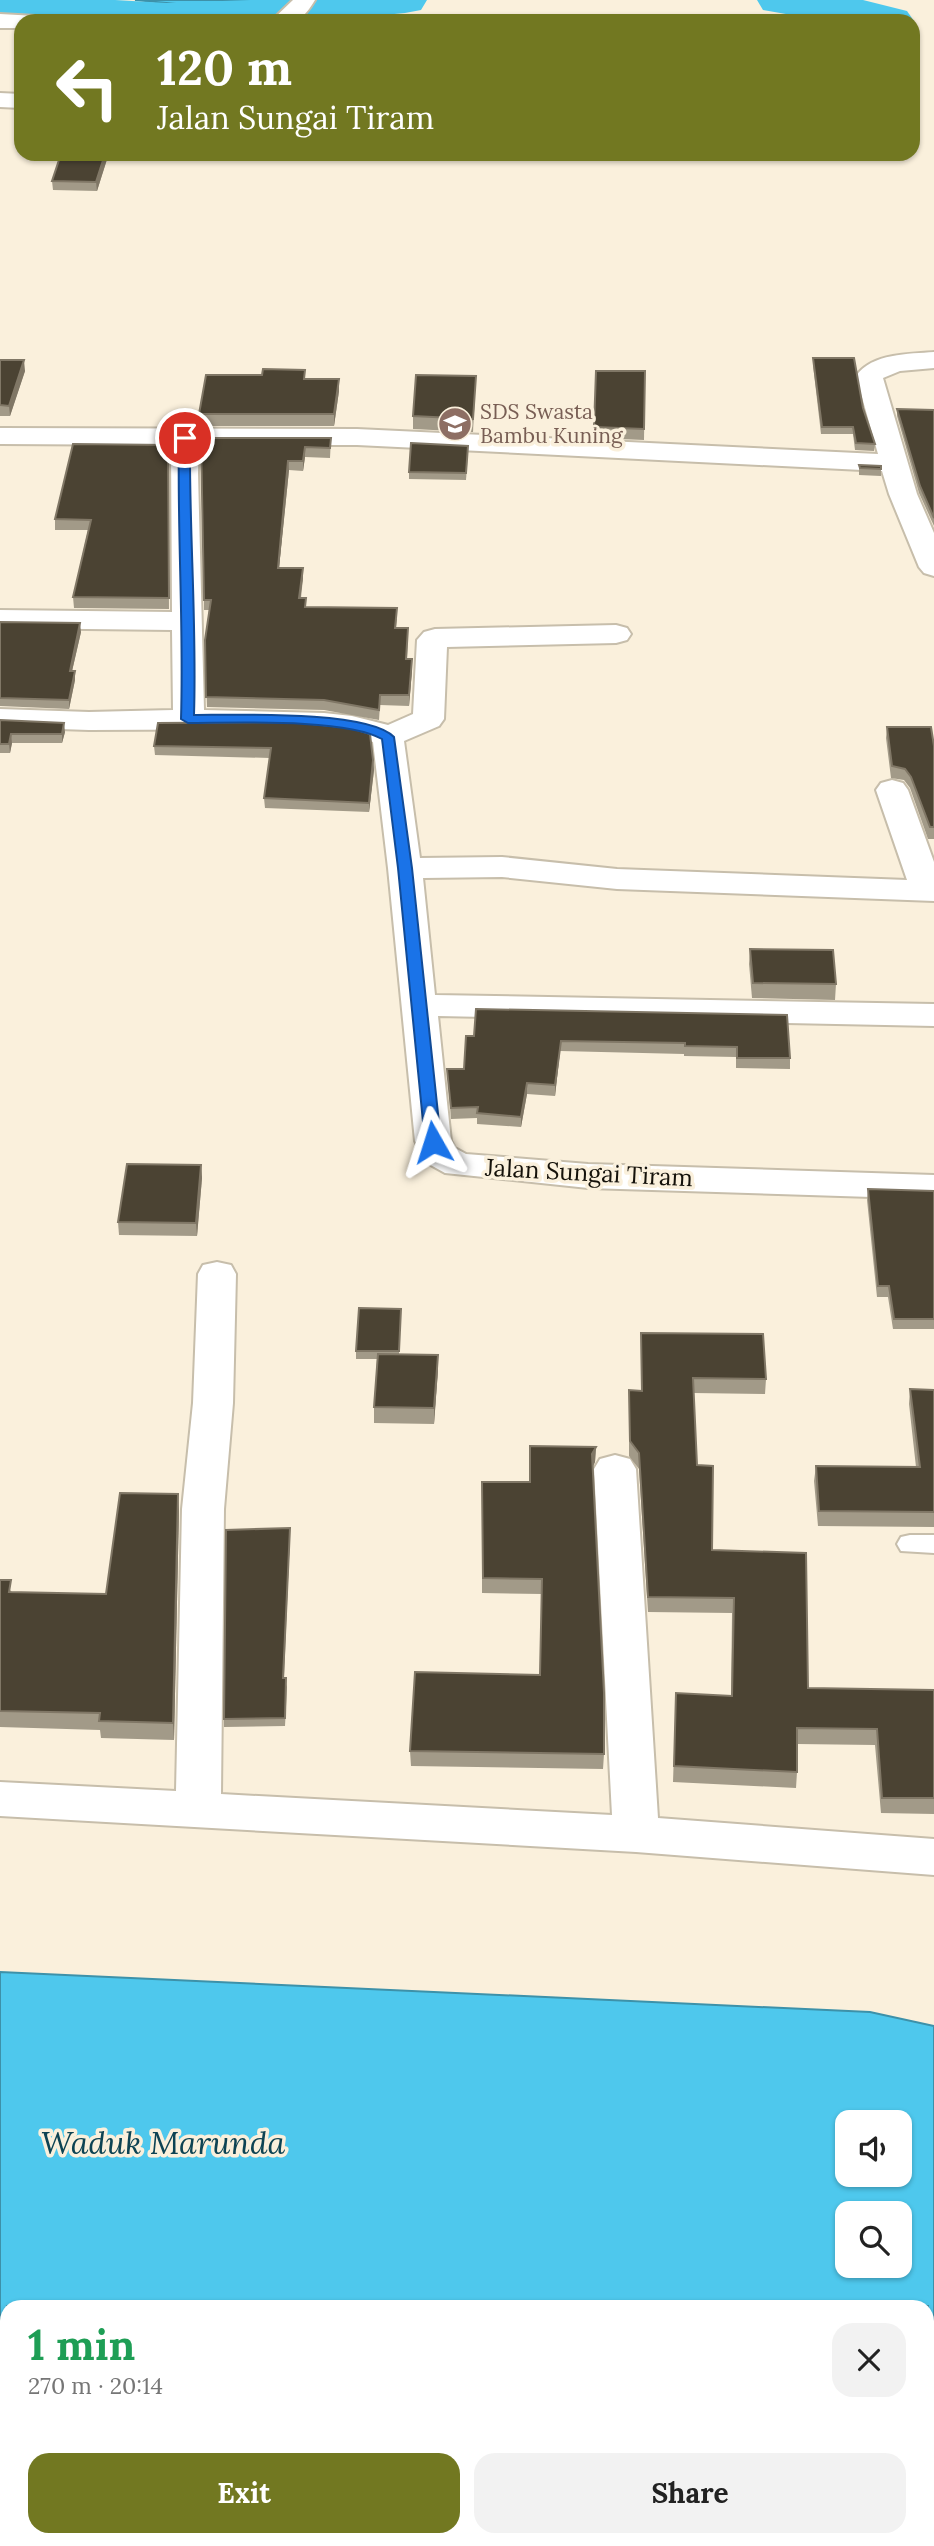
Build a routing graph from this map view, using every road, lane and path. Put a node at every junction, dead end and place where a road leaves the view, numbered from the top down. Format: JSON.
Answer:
{"nodes":[{"id":1,"x":934,"y":360,"type":"edge"},
{"id":2,"x":0,"y":436,"type":"edge"},
{"id":3,"x":185,"y":438,"type":"junction"},
{"id":4,"x":893,"y":463,"type":"junction"},
{"id":5,"x":934,"y":566,"type":"edge"},
{"id":6,"x":0,"y":619,"type":"edge"},
{"id":7,"x":187,"y":621,"type":"junction"},
{"id":8,"x":616,"y":634,"type":"dead end"},
{"id":9,"x":0,"y":718,"type":"edge"},
{"id":10,"x":188,"y":719,"type":"junction"},
{"id":11,"x":388,"y":737,"type":"junction"},
{"id":12,"x":892,"y":790,"type":"dead end"},
{"id":13,"x":405,"y":868,"type":"junction"},
{"id":14,"x":931,"y":891,"type":"edge"},
{"id":15,"x":418,"y":1005,"type":"junction"},
{"id":16,"x":934,"y":1015,"type":"edge"},
{"id":17,"x":934,"y":1187,"type":"edge"},
{"id":18,"x":217,"y":1274,"type":"dead end"},
{"id":19,"x":615,"y":1469,"type":"dead end"},
{"id":20,"x":0,"y":1799,"type":"edge"},
{"id":21,"x":198,"y":1810,"type":"junction"},
{"id":22,"x":636,"y":1834,"type":"junction"},
{"id":23,"x":934,"y":1857,"type":"edge"}],
"edges":[{"from":1,"to":4,"type":"street"},
{"from":2,"to":3,"type":"street"},
{"from":3,"to":4,"type":"street"},
{"from":3,"to":7,"type":"street"},
{"from":4,"to":5,"type":"street"},
{"from":6,"to":7,"type":"street"},
{"from":7,"to":10,"type":"street"},
{"from":8,"to":11,"type":"street"},
{"from":9,"to":10,"type":"street"},
{"from":10,"to":11,"type":"street"},
{"from":11,"to":13,"type":"street","name":"Jalan Sungai Tiram"},
{"from":12,"to":14,"type":"street"},
{"from":13,"to":14,"type":"street"},
{"from":13,"to":15,"type":"street","name":"Jalan Sungai Tiram"},
{"from":15,"to":16,"type":"street"},
{"from":15,"to":17,"type":"street","name":"Jalan Sungai Tiram"},
{"from":18,"to":21,"type":"street"},
{"from":19,"to":22,"type":"street"},
{"from":20,"to":21,"type":"street"},
{"from":21,"to":22,"type":"street"},
{"from":22,"to":23,"type":"street"}]}
